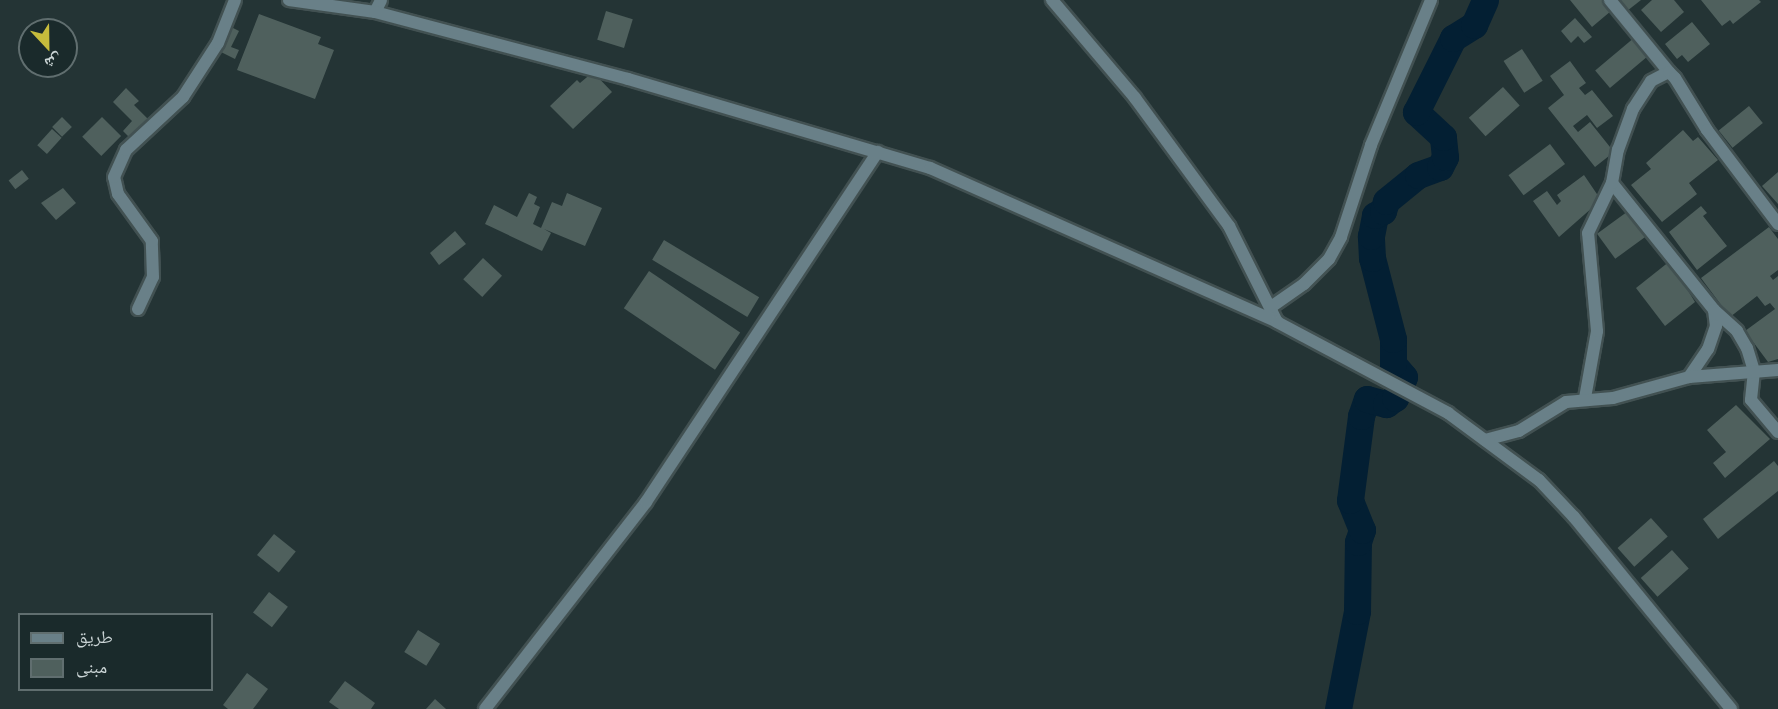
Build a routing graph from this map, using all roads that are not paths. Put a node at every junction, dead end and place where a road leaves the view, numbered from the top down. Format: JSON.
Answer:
{"nodes":[{"id":1,"x":235,"y":0,"type":"edge"},
{"id":2,"x":289,"y":0,"type":"edge"},
{"id":3,"x":381,"y":0,"type":"edge"},
{"id":4,"x":1052,"y":0,"type":"edge"},
{"id":5,"x":1431,"y":0,"type":"edge"},
{"id":6,"x":1610,"y":0,"type":"edge"},
{"id":7,"x":375,"y":12,"type":"junction"},
{"id":8,"x":1669,"y":72,"type":"junction"},
{"id":9,"x":878,"y":152,"type":"junction"},
{"id":10,"x":1612,"y":183,"type":"junction"},
{"id":11,"x":1778,"y":224,"type":"edge"},
{"id":12,"x":1270,"y":307,"type":"junction"},
{"id":13,"x":138,"y":309,"type":"dead end"},
{"id":14,"x":1714,"y":310,"type":"junction"},
{"id":15,"x":1277,"y":322,"type":"junction"},
{"id":16,"x":1778,"y":370,"type":"edge"},
{"id":17,"x":1754,"y":371,"type":"junction"},
{"id":18,"x":1689,"y":377,"type":"junction"},
{"id":19,"x":1585,"y":398,"type":"junction"},
{"id":20,"x":1778,"y":432,"type":"edge"},
{"id":21,"x":1485,"y":440,"type":"junction"},
{"id":22,"x":485,"y":709,"type":"edge"},
{"id":23,"x":1731,"y":709,"type":"edge"}],
"edges":[{"from":1,"to":13,"type":"street"},
{"from":2,"to":7,"type":"street"},
{"from":3,"to":7,"type":"street"},
{"from":4,"to":12,"type":"street"},
{"from":5,"to":12,"type":"street"},
{"from":6,"to":8,"type":"street"},
{"from":7,"to":9,"type":"street"},
{"from":8,"to":10,"type":"street"},
{"from":8,"to":11,"type":"street"},
{"from":9,"to":15,"type":"street"},
{"from":9,"to":22,"type":"street"},
{"from":10,"to":14,"type":"street"},
{"from":10,"to":19,"type":"street"},
{"from":12,"to":15,"type":"street"},
{"from":14,"to":17,"type":"street"},
{"from":14,"to":18,"type":"street"},
{"from":15,"to":21,"type":"street"},
{"from":16,"to":17,"type":"street"},
{"from":17,"to":18,"type":"street"},
{"from":17,"to":20,"type":"street"},
{"from":18,"to":19,"type":"street"},
{"from":19,"to":21,"type":"street"},
{"from":21,"to":23,"type":"street"}]}
